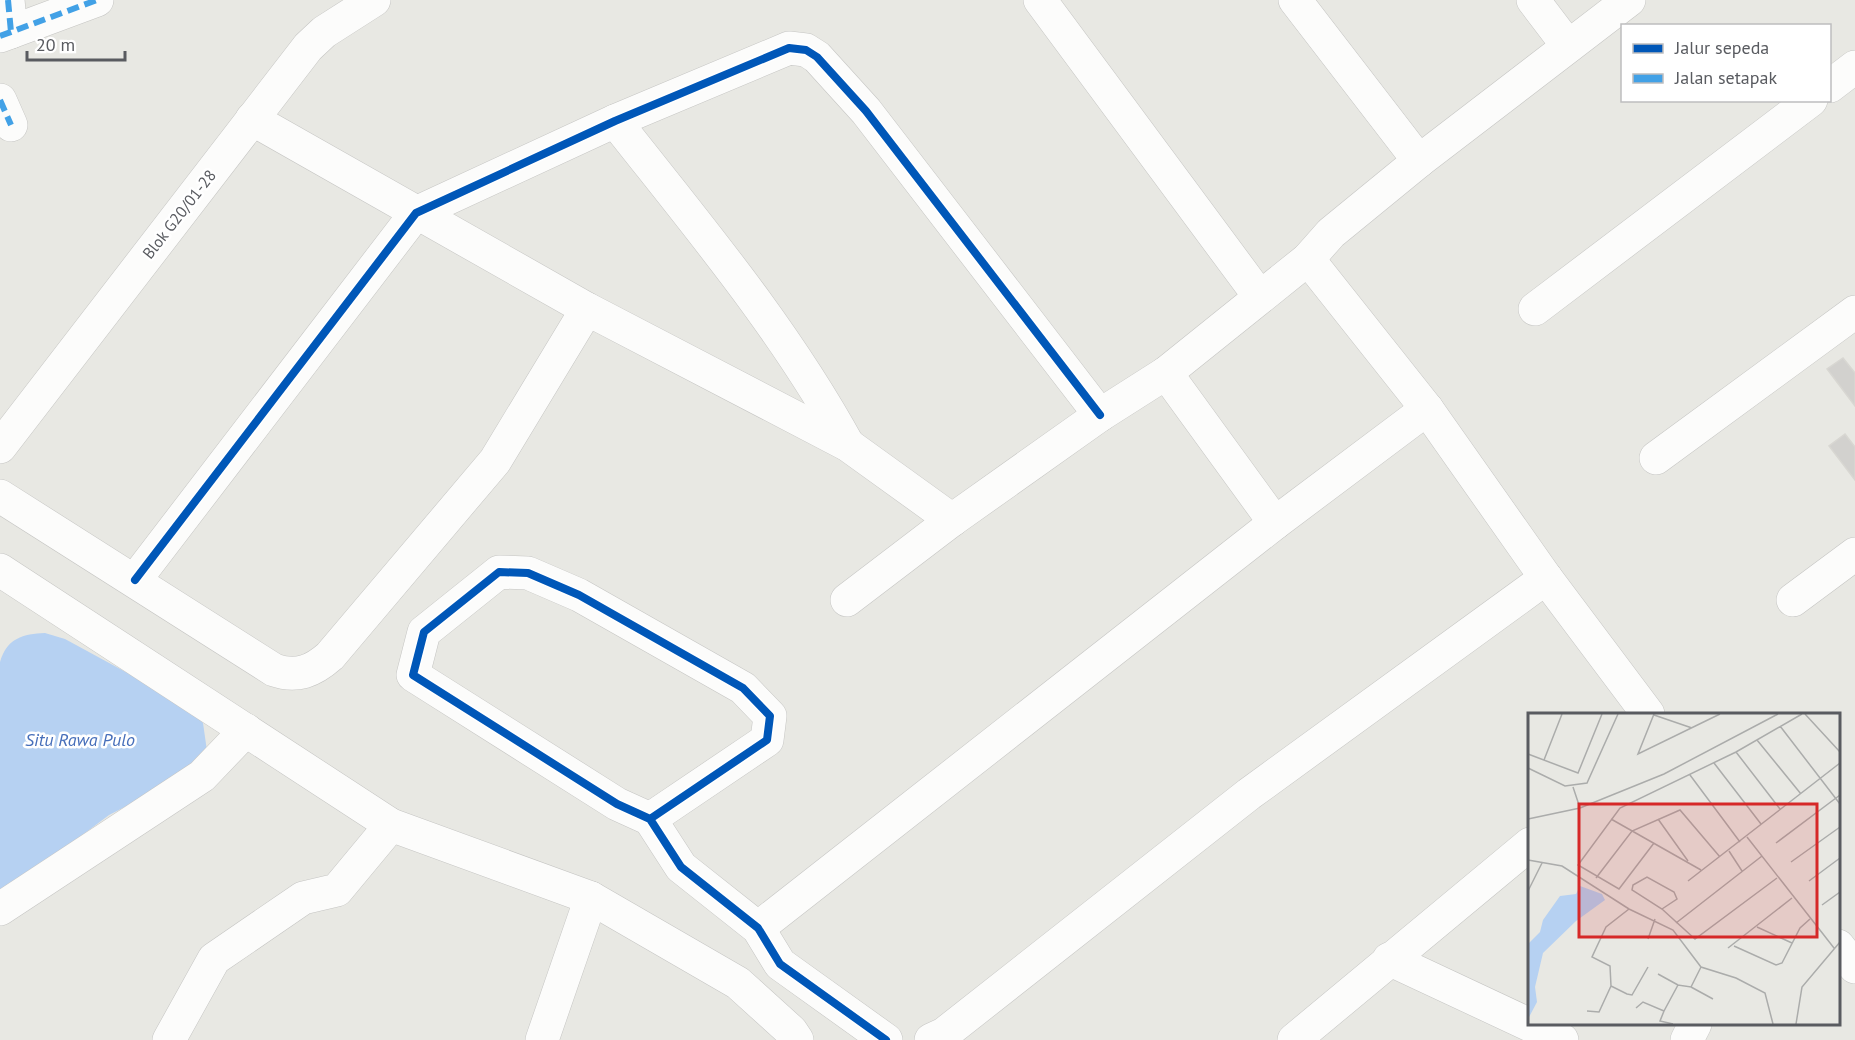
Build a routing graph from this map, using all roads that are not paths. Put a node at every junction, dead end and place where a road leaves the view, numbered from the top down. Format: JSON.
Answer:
{"nodes":[{"id":1,"x":8,"y":0,"type":"edge"},
{"id":2,"x":97,"y":0,"type":"edge"},
{"id":3,"x":374,"y":0,"type":"edge"},
{"id":4,"x":1040,"y":0,"type":"edge"},
{"id":5,"x":1295,"y":0,"type":"edge"},
{"id":6,"x":1533,"y":0,"type":"edge"},
{"id":7,"x":1629,"y":0,"type":"edge"},
{"id":8,"x":6,"y":34,"type":"edge"},
{"id":9,"x":1568,"y":46,"type":"junction"},
{"id":10,"x":1855,"y":67,"type":"edge"},
{"id":11,"x":1831,"y":85,"type":"edge"},
{"id":12,"x":1807,"y":102,"type":"edge"},
{"id":13,"x":252,"y":119,"type":"junction"},
{"id":14,"x":615,"y":121,"type":"junction"},
{"id":15,"x":1419,"y":161,"type":"junction"},
{"id":16,"x":416,"y":213,"type":"junction"},
{"id":17,"x":1308,"y":259,"type":"junction"},
{"id":18,"x":1260,"y":297,"type":"junction"},
{"id":19,"x":587,"y":309,"type":"junction"},
{"id":20,"x":1535,"y":309,"type":"dead end"},
{"id":21,"x":1855,"y":312,"type":"edge"},
{"id":22,"x":1167,"y":373,"type":"junction"},
{"id":23,"x":1427,"y":409,"type":"junction"},
{"id":24,"x":1100,"y":415,"type":"junction"},
{"id":25,"x":848,"y":445,"type":"junction"},
{"id":26,"x":0,"y":447,"type":"edge"},
{"id":27,"x":1656,"y":458,"type":"dead end"},
{"id":28,"x":0,"y":496,"type":"edge"},
{"id":29,"x":952,"y":520,"type":"junction"},
{"id":30,"x":1275,"y":523,"type":"junction"},
{"id":31,"x":1855,"y":554,"type":"edge"},
{"id":32,"x":0,"y":570,"type":"edge"},
{"id":33,"x":1546,"y":578,"type":"junction"},
{"id":34,"x":135,"y":580,"type":"junction"},
{"id":35,"x":847,"y":600,"type":"dead end"},
{"id":36,"x":1794,"y":600,"type":"dead end"},
{"id":37,"x":1647,"y":713,"type":"edge"},
{"id":38,"x":246,"y":730,"type":"junction"},
{"id":39,"x":650,"y":819,"type":"junction"},
{"id":40,"x":391,"y":825,"type":"junction"},
{"id":41,"x":1528,"y":846,"type":"edge"},
{"id":42,"x":591,"y":898,"type":"junction"},
{"id":43,"x":0,"y":909,"type":"edge"},
{"id":44,"x":758,"y":928,"type":"junction"},
{"id":45,"x":1840,"y":947,"type":"edge"},
{"id":46,"x":1389,"y":958,"type":"junction"},
{"id":47,"x":1855,"y":967,"type":"edge"},
{"id":48,"x":1528,"y":1024,"type":"edge"},
{"id":49,"x":1530,"y":1025,"type":"edge"},
{"id":50,"x":1694,"y":1025,"type":"edge"},
{"id":51,"x":170,"y":1040,"type":"edge"},
{"id":52,"x":542,"y":1040,"type":"edge"},
{"id":53,"x":797,"y":1040,"type":"edge"},
{"id":54,"x":886,"y":1040,"type":"edge"},
{"id":55,"x":931,"y":1040,"type":"edge"},
{"id":56,"x":1294,"y":1040,"type":"edge"},
{"id":57,"x":1562,"y":1040,"type":"edge"},
{"id":58,"x":1688,"y":1040,"type":"edge"}],
"edges":[{"from":1,"to":8,"type":"street"},
{"from":2,"to":8,"type":"street"},
{"from":3,"to":13,"type":"street","name":"Blok G20/01-28"},
{"from":4,"to":18,"type":"street"},
{"from":5,"to":15,"type":"street"},
{"from":6,"to":9,"type":"street"},
{"from":7,"to":9,"type":"street"},
{"from":9,"to":15,"type":"street"},
{"from":10,"to":11,"type":"street"},
{"from":12,"to":20,"type":"street"},
{"from":13,"to":16,"type":"street"},
{"from":13,"to":26,"type":"street","name":"Blok G20/01-28"},
{"from":14,"to":16,"type":"street"},
{"from":14,"to":24,"type":"street"},
{"from":14,"to":25,"type":"street"},
{"from":15,"to":17,"type":"street"},
{"from":16,"to":19,"type":"street"},
{"from":16,"to":34,"type":"street"},
{"from":17,"to":18,"type":"street"},
{"from":17,"to":23,"type":"street"},
{"from":18,"to":22,"type":"street"},
{"from":19,"to":25,"type":"street"},
{"from":19,"to":34,"type":"street"},
{"from":21,"to":27,"type":"street"},
{"from":22,"to":24,"type":"street"},
{"from":22,"to":30,"type":"street"},
{"from":23,"to":30,"type":"street"},
{"from":23,"to":33,"type":"street"},
{"from":24,"to":29,"type":"street"},
{"from":25,"to":29,"type":"street"},
{"from":28,"to":34,"type":"street"},
{"from":29,"to":35,"type":"street"},
{"from":30,"to":44,"type":"street"},
{"from":31,"to":36,"type":"street"},
{"from":32,"to":38,"type":"street"},
{"from":33,"to":37,"type":"street"},
{"from":33,"to":55,"type":"street"},
{"from":38,"to":40,"type":"street"},
{"from":38,"to":43,"type":"street"},
{"from":39,"to":39,"type":"street"},
{"from":39,"to":44,"type":"street"},
{"from":40,"to":42,"type":"street"},
{"from":40,"to":51,"type":"street"},
{"from":41,"to":46,"type":"street"},
{"from":42,"to":52,"type":"street"},
{"from":42,"to":53,"type":"street"},
{"from":44,"to":54,"type":"street"},
{"from":45,"to":47,"type":"street"},
{"from":46,"to":48,"type":"street"},
{"from":46,"to":56,"type":"street"},
{"from":49,"to":57,"type":"street"},
{"from":50,"to":58,"type":"street"}]}
